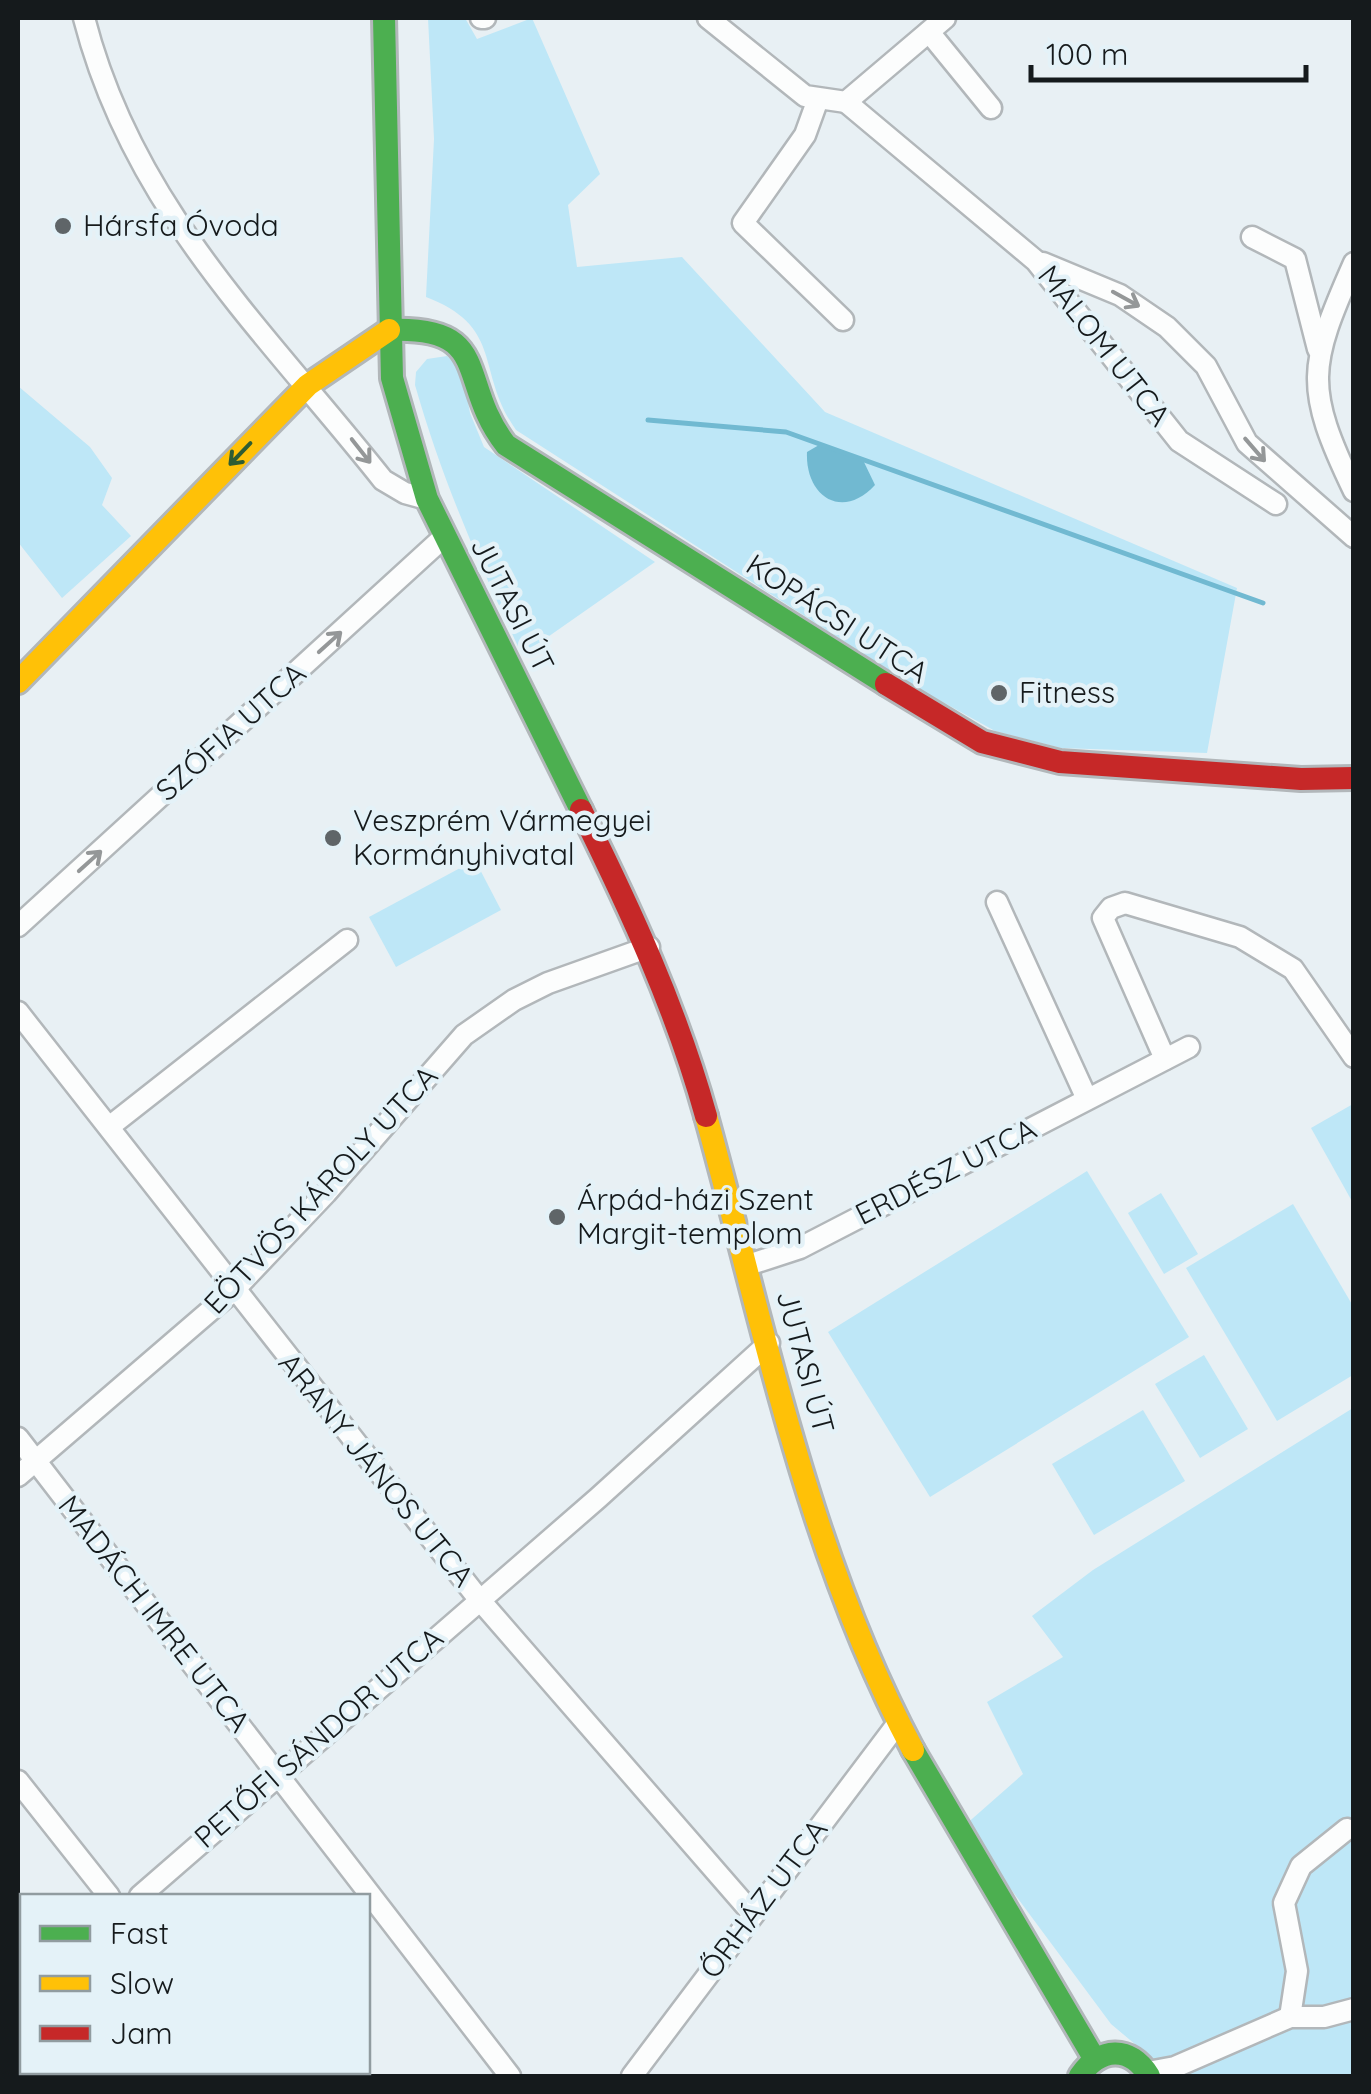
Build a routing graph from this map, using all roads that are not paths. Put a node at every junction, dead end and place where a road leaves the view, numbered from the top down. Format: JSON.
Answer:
{"nodes":[{"id":1,"x":84,"y":18,"type":"edge"},
{"id":2,"x":384,"y":18,"type":"edge"},
{"id":3,"x":708,"y":18,"type":"edge"},
{"id":4,"x":945,"y":18,"type":"edge"},
{"id":5,"x":929,"y":32,"type":"junction"},
{"id":6,"x":818,"y":100,"type":"junction"},
{"id":7,"x":846,"y":102,"type":"junction"},
{"id":8,"x":991,"y":108,"type":"dead end"},
{"id":9,"x":1252,"y":238,"type":"dead end"},
{"id":10,"x":1036,"y":260,"type":"junction"},
{"id":11,"x":1354,"y":263,"type":"edge"},
{"id":12,"x":843,"y":320,"type":"dead end"},
{"id":13,"x":389,"y":330,"type":"junction"},
{"id":14,"x":1318,"y":351,"type":"junction"},
{"id":15,"x":308,"y":385,"type":"junction"},
{"id":16,"x":1354,"y":491,"type":"edge"},
{"id":17,"x":427,"y":498,"type":"junction"},
{"id":18,"x":1276,"y":504,"type":"dead end"},
{"id":19,"x":1354,"y":537,"type":"edge"},
{"id":20,"x":444,"y":538,"type":"junction"},
{"id":21,"x":18,"y":682,"type":"edge"},
{"id":22,"x":1354,"y":778,"type":"edge"},
{"id":23,"x":997,"y":902,"type":"dead end"},
{"id":24,"x":18,"y":926,"type":"edge"},
{"id":25,"x":346,"y":940,"type":"dead end"},
{"id":26,"x":650,"y":948,"type":"junction"},
{"id":27,"x":18,"y":1012,"type":"edge"},
{"id":28,"x":1188,"y":1046,"type":"dead end"},
{"id":29,"x":1354,"y":1057,"type":"edge"},
{"id":30,"x":1165,"y":1059,"type":"junction"},
{"id":31,"x":1087,"y":1099,"type":"junction"},
{"id":32,"x":109,"y":1127,"type":"junction"},
{"id":33,"x":748,"y":1264,"type":"junction"},
{"id":34,"x":232,"y":1290,"type":"junction"},
{"id":35,"x":769,"y":1343,"type":"junction"},
{"id":36,"x":18,"y":1438,"type":"edge"},
{"id":37,"x":35,"y":1460,"type":"junction"},
{"id":38,"x":18,"y":1476,"type":"edge"},
{"id":39,"x":478,"y":1598,"type":"junction"},
{"id":40,"x":898,"y":1722,"type":"junction"},
{"id":41,"x":277,"y":1773,"type":"junction"},
{"id":42,"x":18,"y":1780,"type":"edge"},
{"id":43,"x":1351,"y":1830,"type":"edge"},
{"id":44,"x":108,"y":1894,"type":"edge"},
{"id":45,"x":142,"y":1894,"type":"edge"},
{"id":46,"x":752,"y":1913,"type":"junction"},
{"id":47,"x":1354,"y":2008,"type":"edge"},
{"id":48,"x":1290,"y":2017,"type":"junction"},
{"id":49,"x":1087,"y":2067,"type":"edge"},
{"id":50,"x":1148,"y":2074,"type":"edge"},
{"id":51,"x":510,"y":2076,"type":"edge"},
{"id":52,"x":632,"y":2076,"type":"edge"}],
"edges":[{"from":1,"to":15,"type":"street"},
{"from":2,"to":13,"type":"street","name":"JUTASI ÚT"},
{"from":3,"to":6,"type":"street"},
{"from":4,"to":5,"type":"street"},
{"from":5,"to":7,"type":"street"},
{"from":5,"to":8,"type":"street"},
{"from":6,"to":7,"type":"street"},
{"from":6,"to":12,"type":"street"},
{"from":7,"to":10,"type":"street","name":"MALOM UTCA"},
{"from":9,"to":14,"type":"street"},
{"from":10,"to":18,"type":"street","name":"MALOM UTCA"},
{"from":10,"to":19,"type":"street","one_way":true},
{"from":11,"to":14,"type":"street"},
{"from":13,"to":15,"type":"street"},
{"from":13,"to":17,"type":"street","name":"JUTASI ÚT"},
{"from":13,"to":22,"type":"street","name":"KOPÁCSI UTCA"},
{"from":14,"to":16,"type":"street"},
{"from":15,"to":17,"type":"street","one_way":true},
{"from":15,"to":21,"type":"street","one_way":true},
{"from":17,"to":20,"type":"street","name":"JUTASI ÚT"},
{"from":24,"to":20,"type":"street","name":"SZÓFIA UTCA","one_way":true},
{"from":20,"to":26,"type":"street","name":"JUTASI ÚT"},
{"from":23,"to":31,"type":"street"},
{"from":25,"to":32,"type":"street"},
{"from":26,"to":33,"type":"street","name":"JUTASI ÚT"},
{"from":26,"to":34,"type":"street","name":"EÖTVÖS KÁROLY UTCA"},
{"from":27,"to":32,"type":"street","name":"ARANY JÁNOS UTCA"},
{"from":28,"to":30,"type":"street","name":"ERDÉSZ UTCA"},
{"from":29,"to":30,"type":"street"},
{"from":30,"to":31,"type":"street","name":"ERDÉSZ UTCA"},
{"from":31,"to":33,"type":"street","name":"ERDÉSZ UTCA"},
{"from":32,"to":34,"type":"street","name":"ARANY JÁNOS UTCA"},
{"from":33,"to":35,"type":"street","name":"JUTASI ÚT"},
{"from":34,"to":37,"type":"street","name":"EÖTVÖS KÁROLY UTCA"},
{"from":34,"to":39,"type":"street","name":"ARANY JÁNOS UTCA"},
{"from":35,"to":39,"type":"street","name":"PETŐFI SÁNDOR UTCA"},
{"from":35,"to":40,"type":"street","name":"JUTASI ÚT"},
{"from":36,"to":37,"type":"street","name":"MADÁCH IMRE UTCA"},
{"from":37,"to":38,"type":"street","name":"EÖTVÖS KÁROLY UTCA"},
{"from":37,"to":41,"type":"street","name":"MADÁCH IMRE UTCA"},
{"from":39,"to":41,"type":"street","name":"PETŐFI SÁNDOR UTCA"},
{"from":39,"to":46,"type":"street","name":"ARANY JÁNOS UTCA"},
{"from":40,"to":46,"type":"street","name":"ŐRHÁZ UTCA"},
{"from":40,"to":49,"type":"street","name":"JUTASI ÚT"},
{"from":41,"to":45,"type":"street","name":"PETŐFI SÁNDOR UTCA"},
{"from":41,"to":51,"type":"street","name":"MADÁCH IMRE UTCA"},
{"from":42,"to":44,"type":"street"},
{"from":43,"to":48,"type":"street"},
{"from":46,"to":52,"type":"street","name":"ŐRHÁZ UTCA"},
{"from":47,"to":48,"type":"street"},
{"from":48,"to":50,"type":"street"},
{"from":49,"to":50,"type":"street","name":"JUTASI ÚT"}]}
